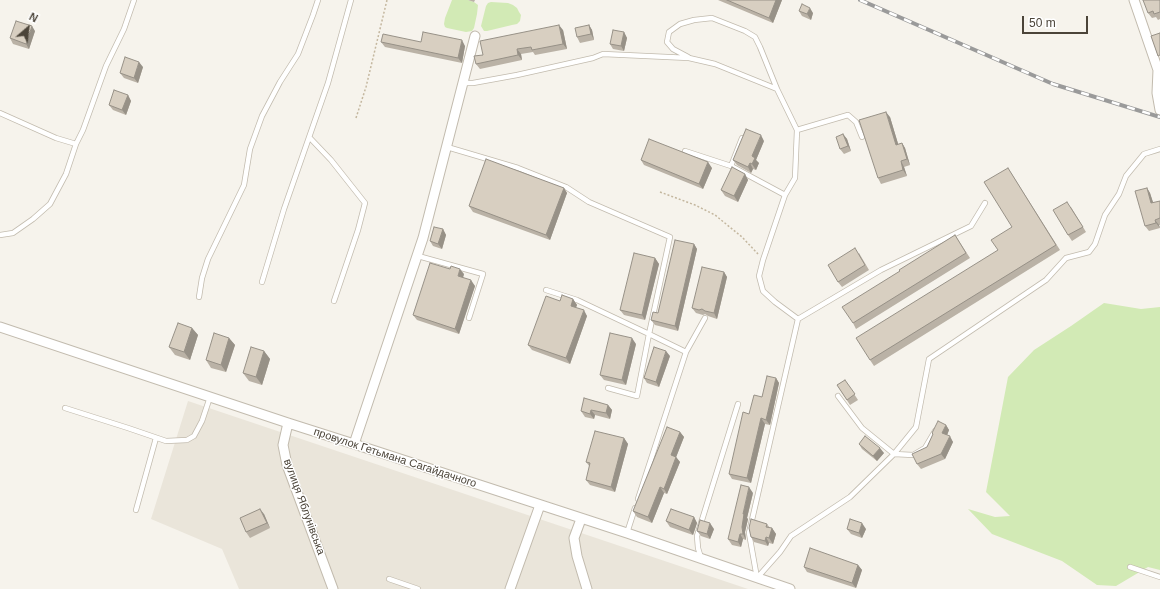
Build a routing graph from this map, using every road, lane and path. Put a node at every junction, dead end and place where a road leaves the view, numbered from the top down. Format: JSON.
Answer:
{"nodes":[{"id":1,"x":134,"y":0,"type":"edge"},
{"id":2,"x":318,"y":0,"type":"edge"},
{"id":3,"x":351,"y":0,"type":"edge"},
{"id":4,"x":387,"y":0,"type":"edge"},
{"id":5,"x":1134,"y":0,"type":"edge"},
{"id":6,"x":475,"y":36,"type":"dead end"},
{"id":7,"x":689,"y":58,"type":"junction"},
{"id":8,"x":1159,"y":70,"type":"edge"},
{"id":9,"x":463,"y":83,"type":"junction"},
{"id":10,"x":777,"y":89,"type":"junction"},
{"id":11,"x":1160,"y":110,"type":"edge"},
{"id":12,"x":0,"y":113,"type":"edge"},
{"id":13,"x":356,"y":118,"type":"dead end"},
{"id":14,"x":797,"y":130,"type":"junction"},
{"id":15,"x":862,"y":137,"type":"edge"},
{"id":16,"x":310,"y":138,"type":"junction"},
{"id":17,"x":742,"y":138,"type":"edge"},
{"id":18,"x":76,"y":144,"type":"junction"},
{"id":19,"x":447,"y":147,"type":"junction"},
{"id":20,"x":1160,"y":148,"type":"edge"},
{"id":21,"x":685,"y":151,"type":"edge"},
{"id":22,"x":731,"y":166,"type":"junction"},
{"id":23,"x":660,"y":192,"type":"dead end"},
{"id":24,"x":785,"y":195,"type":"junction"},
{"id":25,"x":986,"y":203,"type":"dead end"},
{"id":26,"x":0,"y":235,"type":"edge"},
{"id":27,"x":418,"y":256,"type":"junction"},
{"id":28,"x":763,"y":260,"type":"junction"},
{"id":29,"x":262,"y":282,"type":"dead end"},
{"id":30,"x":546,"y":290,"type":"dead end"},
{"id":31,"x":199,"y":297,"type":"dead end"},
{"id":32,"x":334,"y":301,"type":"dead end"},
{"id":33,"x":469,"y":318,"type":"dead end"},
{"id":34,"x":705,"y":318,"type":"dead end"},
{"id":35,"x":798,"y":319,"type":"junction"},
{"id":36,"x":0,"y":327,"type":"edge"},
{"id":37,"x":649,"y":334,"type":"junction"},
{"id":38,"x":686,"y":352,"type":"junction"},
{"id":39,"x":608,"y":388,"type":"dead end"},
{"id":40,"x":838,"y":396,"type":"dead end"},
{"id":41,"x":210,"y":397,"type":"junction"},
{"id":42,"x":738,"y":404,"type":"dead end"},
{"id":43,"x":65,"y":408,"type":"dead end"},
{"id":44,"x":288,"y":423,"type":"junction"},
{"id":45,"x":937,"y":428,"type":"edge"},
{"id":46,"x":156,"y":438,"type":"junction"},
{"id":47,"x":354,"y":444,"type":"junction"},
{"id":48,"x":894,"y":454,"type":"junction"},
{"id":49,"x":540,"y":505,"type":"junction"},
{"id":50,"x":136,"y":510,"type":"dead end"},
{"id":51,"x":581,"y":518,"type":"junction"},
{"id":52,"x":627,"y":533,"type":"junction"},
{"id":53,"x":702,"y":559,"type":"junction"},
{"id":54,"x":1130,"y":567,"type":"dead end"},
{"id":55,"x":1160,"y":577,"type":"edge"},
{"id":56,"x":757,"y":578,"type":"junction"},
{"id":57,"x":389,"y":579,"type":"dead end"},
{"id":58,"x":334,"y":589,"type":"edge"},
{"id":59,"x":418,"y":589,"type":"edge"},
{"id":60,"x":510,"y":589,"type":"edge"},
{"id":61,"x":587,"y":589,"type":"edge"},
{"id":62,"x":790,"y":589,"type":"edge"}],
"edges":[{"from":1,"to":18,"type":"lane"},
{"from":2,"to":31,"type":"lane"},
{"from":3,"to":16,"type":"lane"},
{"from":4,"to":13,"type":"path"},
{"from":5,"to":8,"type":"street"},
{"from":6,"to":9,"type":"street"},
{"from":7,"to":9,"type":"lane"},
{"from":7,"to":10,"type":"lane"},
{"from":7,"to":10,"type":"lane"},
{"from":8,"to":11,"type":"street"},
{"from":9,"to":19,"type":"street"},
{"from":10,"to":14,"type":"lane"},
{"from":12,"to":18,"type":"lane"},
{"from":14,"to":15,"type":"lane"},
{"from":14,"to":24,"type":"lane"},
{"from":16,"to":29,"type":"lane"},
{"from":16,"to":32,"type":"lane"},
{"from":17,"to":22,"type":"lane"},
{"from":18,"to":26,"type":"lane"},
{"from":19,"to":27,"type":"street"},
{"from":19,"to":37,"type":"lane"},
{"from":20,"to":48,"type":"lane"},
{"from":21,"to":22,"type":"lane"},
{"from":22,"to":24,"type":"lane"},
{"from":23,"to":28,"type":"path"},
{"from":24,"to":28,"type":"lane"},
{"from":25,"to":35,"type":"lane"},
{"from":27,"to":33,"type":"lane"},
{"from":27,"to":47,"type":"street"},
{"from":28,"to":35,"type":"lane"},
{"from":30,"to":37,"type":"lane"},
{"from":34,"to":38,"type":"lane"},
{"from":35,"to":56,"type":"lane"},
{"from":36,"to":41,"type":"street","name":"провулок Гетьмана Сагайдачного"},
{"from":37,"to":38,"type":"lane"},
{"from":37,"to":39,"type":"lane"},
{"from":38,"to":52,"type":"lane"},
{"from":40,"to":48,"type":"lane"},
{"from":41,"to":44,"type":"street","name":"провулок Гетьмана Сагайдачного"},
{"from":41,"to":46,"type":"lane"},
{"from":42,"to":53,"type":"lane"},
{"from":43,"to":46,"type":"lane"},
{"from":44,"to":47,"type":"street","name":"провулок Гетьмана Сагайдачного"},
{"from":44,"to":58,"type":"street","name":"вулиця Яблунівська"},
{"from":45,"to":48,"type":"lane"},
{"from":46,"to":50,"type":"lane"},
{"from":47,"to":49,"type":"street","name":"провулок Гетьмана Сагайдачного"},
{"from":48,"to":56,"type":"lane"},
{"from":49,"to":51,"type":"street","name":"провулок Гетьмана Сагайдачного"},
{"from":49,"to":60,"type":"street"},
{"from":51,"to":52,"type":"street","name":"провулок Гетьмана Сагайдачного"},
{"from":51,"to":61,"type":"street"},
{"from":52,"to":53,"type":"street","name":"провулок Гетьмана Сагайдачного"},
{"from":53,"to":56,"type":"street","name":"провулок Гетьмана Сагайдачного"},
{"from":54,"to":55,"type":"lane"},
{"from":56,"to":62,"type":"street","name":"провулок Гетьмана Сагайдачного"},
{"from":57,"to":59,"type":"lane"}]}
